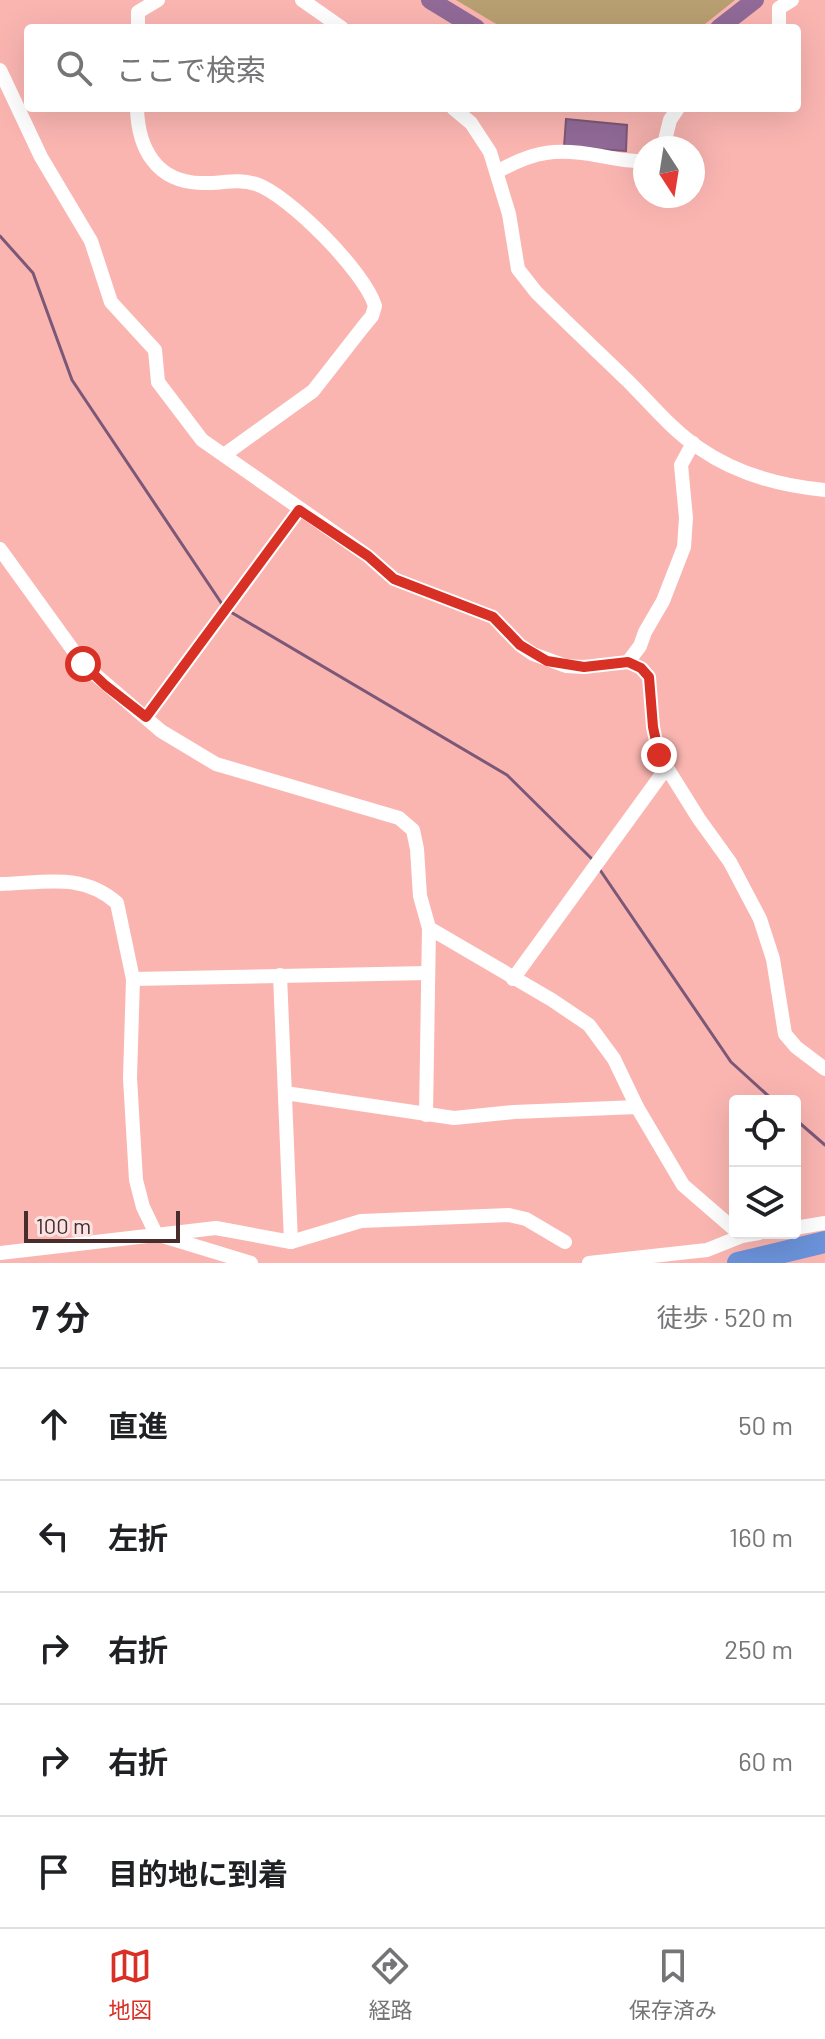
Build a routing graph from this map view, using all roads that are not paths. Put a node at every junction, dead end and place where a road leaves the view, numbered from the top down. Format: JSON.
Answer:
{"nodes":[{"id":1,"x":158,"y":0,"type":"edge"},
{"id":2,"x":302,"y":0,"type":"edge"},
{"id":3,"x":792,"y":0,"type":"edge"},
{"id":4,"x":138,"y":24,"type":"edge"},
{"id":5,"x":336,"y":24,"type":"edge"},
{"id":6,"x":779,"y":24,"type":"edge"},
{"id":7,"x":0,"y":70,"type":"edge"},
{"id":8,"x":137,"y":112,"type":"edge"},
{"id":9,"x":458,"y":112,"type":"edge"},
{"id":10,"x":675,"y":112,"type":"edge"},
{"id":11,"x":666,"y":136,"type":"edge"},
{"id":12,"x":633,"y":161,"type":"edge"},
{"id":13,"x":497,"y":172,"type":"junction"},
{"id":14,"x":693,"y":443,"type":"junction"},
{"id":15,"x":224,"y":455,"type":"junction"},
{"id":16,"x":825,"y":490,"type":"edge"},
{"id":17,"x":299,"y":510,"type":"junction"},
{"id":18,"x":0,"y":549,"type":"edge"},
{"id":19,"x":628,"y":662,"type":"junction"},
{"id":20,"x":146,"y":717,"type":"junction"},
{"id":21,"x":667,"y":767,"type":"junction"},
{"id":22,"x":0,"y":884,"type":"edge"},
{"id":23,"x":429,"y":928,"type":"junction"},
{"id":24,"x":428,"y":973,"type":"junction"},
{"id":25,"x":280,"y":975,"type":"junction"},
{"id":26,"x":133,"y":979,"type":"junction"},
{"id":27,"x":513,"y":979,"type":"junction"},
{"id":28,"x":825,"y":1069,"type":"edge"},
{"id":29,"x":285,"y":1093,"type":"junction"},
{"id":30,"x":637,"y":1107,"type":"junction"},
{"id":31,"x":426,"y":1115,"type":"junction"},
{"id":32,"x":825,"y":1223,"type":"edge"},
{"id":33,"x":729,"y":1224,"type":"edge"},
{"id":34,"x":801,"y":1227,"type":"edge"},
{"id":35,"x":156,"y":1234,"type":"junction"},
{"id":36,"x":729,"y":1238,"type":"edge"},
{"id":37,"x":291,"y":1242,"type":"junction"},
{"id":38,"x":565,"y":1242,"type":"dead end"},
{"id":39,"x":825,"y":1242,"type":"edge"},
{"id":40,"x":3,"y":1256,"type":"edge"},
{"id":41,"x":226,"y":1258,"type":"edge"},
{"id":42,"x":251,"y":1263,"type":"edge"},
{"id":43,"x":589,"y":1263,"type":"edge"},
{"id":44,"x":738,"y":1263,"type":"edge"}],
"edges":[{"from":1,"to":4,"type":"street"},
{"from":2,"to":5,"type":"street"},
{"from":3,"to":6,"type":"street"},
{"from":7,"to":15,"type":"street"},
{"from":8,"to":15,"type":"street"},
{"from":9,"to":13,"type":"street"},
{"from":10,"to":11,"type":"street"},
{"from":12,"to":13,"type":"street"},
{"from":13,"to":14,"type":"street"},
{"from":14,"to":16,"type":"street"},
{"from":14,"to":19,"type":"street"},
{"from":15,"to":17,"type":"street"},
{"from":17,"to":19,"type":"street"},
{"from":17,"to":20,"type":"street"},
{"from":18,"to":20,"type":"street"},
{"from":19,"to":21,"type":"street"},
{"from":20,"to":23,"type":"street"},
{"from":21,"to":27,"type":"street"},
{"from":21,"to":28,"type":"street"},
{"from":22,"to":26,"type":"street"},
{"from":23,"to":24,"type":"street"},
{"from":23,"to":27,"type":"street"},
{"from":24,"to":25,"type":"street"},
{"from":24,"to":31,"type":"street"},
{"from":25,"to":26,"type":"street"},
{"from":25,"to":29,"type":"street"},
{"from":26,"to":35,"type":"street"},
{"from":27,"to":30,"type":"street"},
{"from":29,"to":31,"type":"street"},
{"from":29,"to":37,"type":"street"},
{"from":30,"to":31,"type":"street"},
{"from":30,"to":33,"type":"street"},
{"from":32,"to":34,"type":"street"},
{"from":35,"to":37,"type":"street"},
{"from":35,"to":40,"type":"street"},
{"from":35,"to":41,"type":"street"},
{"from":36,"to":43,"type":"street"},
{"from":37,"to":38,"type":"street"},
{"from":39,"to":44,"type":"highway"},
{"from":41,"to":42,"type":"street"}]}
